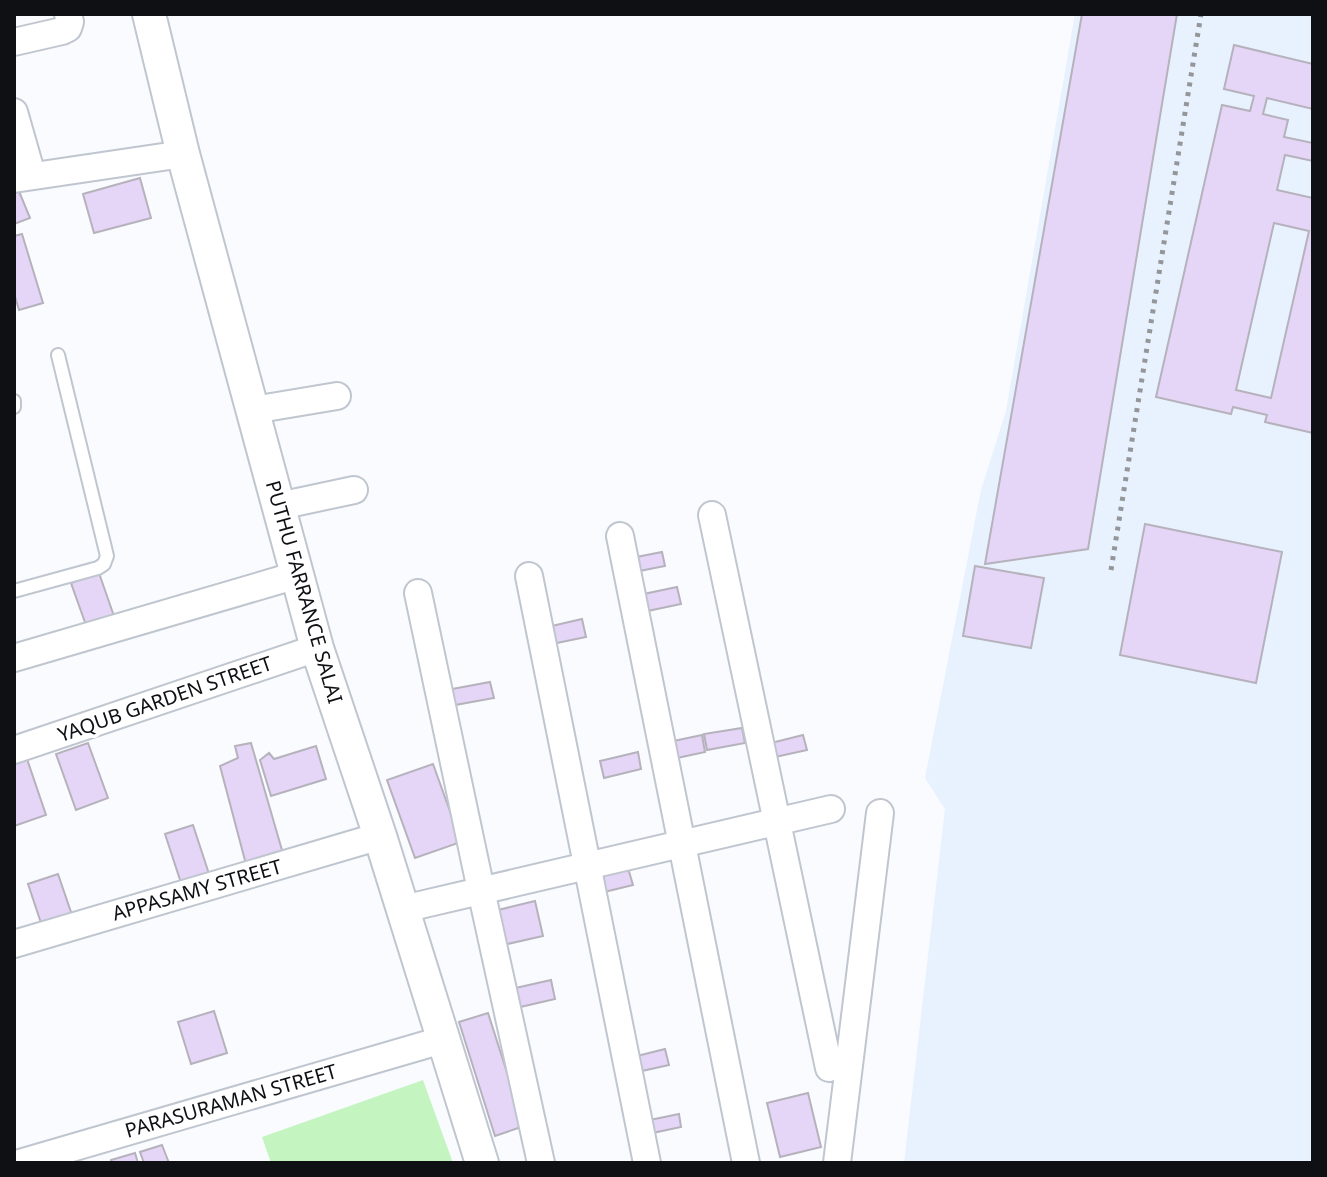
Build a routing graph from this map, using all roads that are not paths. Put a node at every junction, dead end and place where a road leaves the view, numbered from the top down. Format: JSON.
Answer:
{"nodes":[{"id":1,"x":68,"y":14,"type":"edge"},
{"id":2,"x":149,"y":14,"type":"edge"},
{"id":3,"x":14,"y":42,"type":"edge"},
{"id":4,"x":14,"y":112,"type":"edge"},
{"id":5,"x":183,"y":154,"type":"junction"},
{"id":6,"x":23,"y":177,"type":"edge"},
{"id":7,"x":58,"y":355,"type":"dead end"},
{"id":8,"x":337,"y":396,"type":"dead end"},
{"id":9,"x":253,"y":410,"type":"junction"},
{"id":10,"x":354,"y":490,"type":"dead end"},
{"id":11,"x":279,"y":506,"type":"junction"},
{"id":12,"x":712,"y":515,"type":"dead end"},
{"id":13,"x":620,"y":536,"type":"dead end"},
{"id":14,"x":297,"y":575,"type":"junction"},
{"id":15,"x":529,"y":576,"type":"dead end"},
{"id":16,"x":14,"y":591,"type":"edge"},
{"id":17,"x":418,"y":593,"type":"dead end"},
{"id":18,"x":317,"y":648,"type":"junction"},
{"id":19,"x":14,"y":658,"type":"edge"},
{"id":20,"x":14,"y":750,"type":"edge"},
{"id":21,"x":831,"y":809,"type":"dead end"},
{"id":22,"x":880,"y":813,"type":"dead end"},
{"id":23,"x":777,"y":821,"type":"junction"},
{"id":24,"x":380,"y":836,"type":"junction"},
{"id":25,"x":681,"y":844,"type":"junction"},
{"id":26,"x":587,"y":865,"type":"junction"},
{"id":27,"x":481,"y":890,"type":"junction"},
{"id":28,"x":403,"y":909,"type":"junction"},
{"id":29,"x":14,"y":944,"type":"edge"},
{"id":30,"x":442,"y":1040,"type":"junction"},
{"id":31,"x":829,"y":1068,"type":"dead end"},
{"id":32,"x":20,"y":1163,"type":"edge"},
{"id":33,"x":482,"y":1163,"type":"edge"},
{"id":34,"x":541,"y":1163,"type":"edge"},
{"id":35,"x":647,"y":1163,"type":"edge"},
{"id":36,"x":746,"y":1163,"type":"edge"},
{"id":37,"x":837,"y":1163,"type":"edge"}],
"edges":[{"from":1,"to":3,"type":"street"},
{"from":2,"to":5,"type":"street","name":"PUTHU FARRANCE SALAI"},
{"from":4,"to":6,"type":"street"},
{"from":5,"to":6,"type":"street"},
{"from":5,"to":9,"type":"street","name":"PUTHU FARRANCE SALAI"},
{"from":7,"to":16,"type":"lane"},
{"from":8,"to":9,"type":"street"},
{"from":9,"to":11,"type":"street","name":"PUTHU FARRANCE SALAI"},
{"from":10,"to":11,"type":"street"},
{"from":11,"to":14,"type":"street","name":"PUTHU FARRANCE SALAI"},
{"from":12,"to":23,"type":"street"},
{"from":13,"to":25,"type":"street"},
{"from":14,"to":18,"type":"street","name":"PUTHU FARRANCE SALAI"},
{"from":14,"to":19,"type":"street"},
{"from":15,"to":26,"type":"street"},
{"from":17,"to":27,"type":"street"},
{"from":18,"to":20,"type":"street","name":"YAQUB GARDEN STREET"},
{"from":18,"to":24,"type":"street","name":"PUTHU FARRANCE SALAI"},
{"from":21,"to":23,"type":"street"},
{"from":22,"to":37,"type":"street"},
{"from":23,"to":25,"type":"street"},
{"from":23,"to":31,"type":"street"},
{"from":24,"to":28,"type":"street","name":"PUTHU FARRANCE SALAI"},
{"from":24,"to":29,"type":"street","name":"APPASAMY STREET"},
{"from":25,"to":26,"type":"street"},
{"from":25,"to":36,"type":"street"},
{"from":26,"to":27,"type":"street"},
{"from":26,"to":35,"type":"street"},
{"from":27,"to":28,"type":"street"},
{"from":27,"to":34,"type":"street"},
{"from":28,"to":30,"type":"street","name":"PUTHU FARRANCE SALAI"},
{"from":30,"to":32,"type":"street","name":"PARASURAMAN STREET"},
{"from":30,"to":33,"type":"street","name":"PUTHU FARRANCE SALAI"}]}
